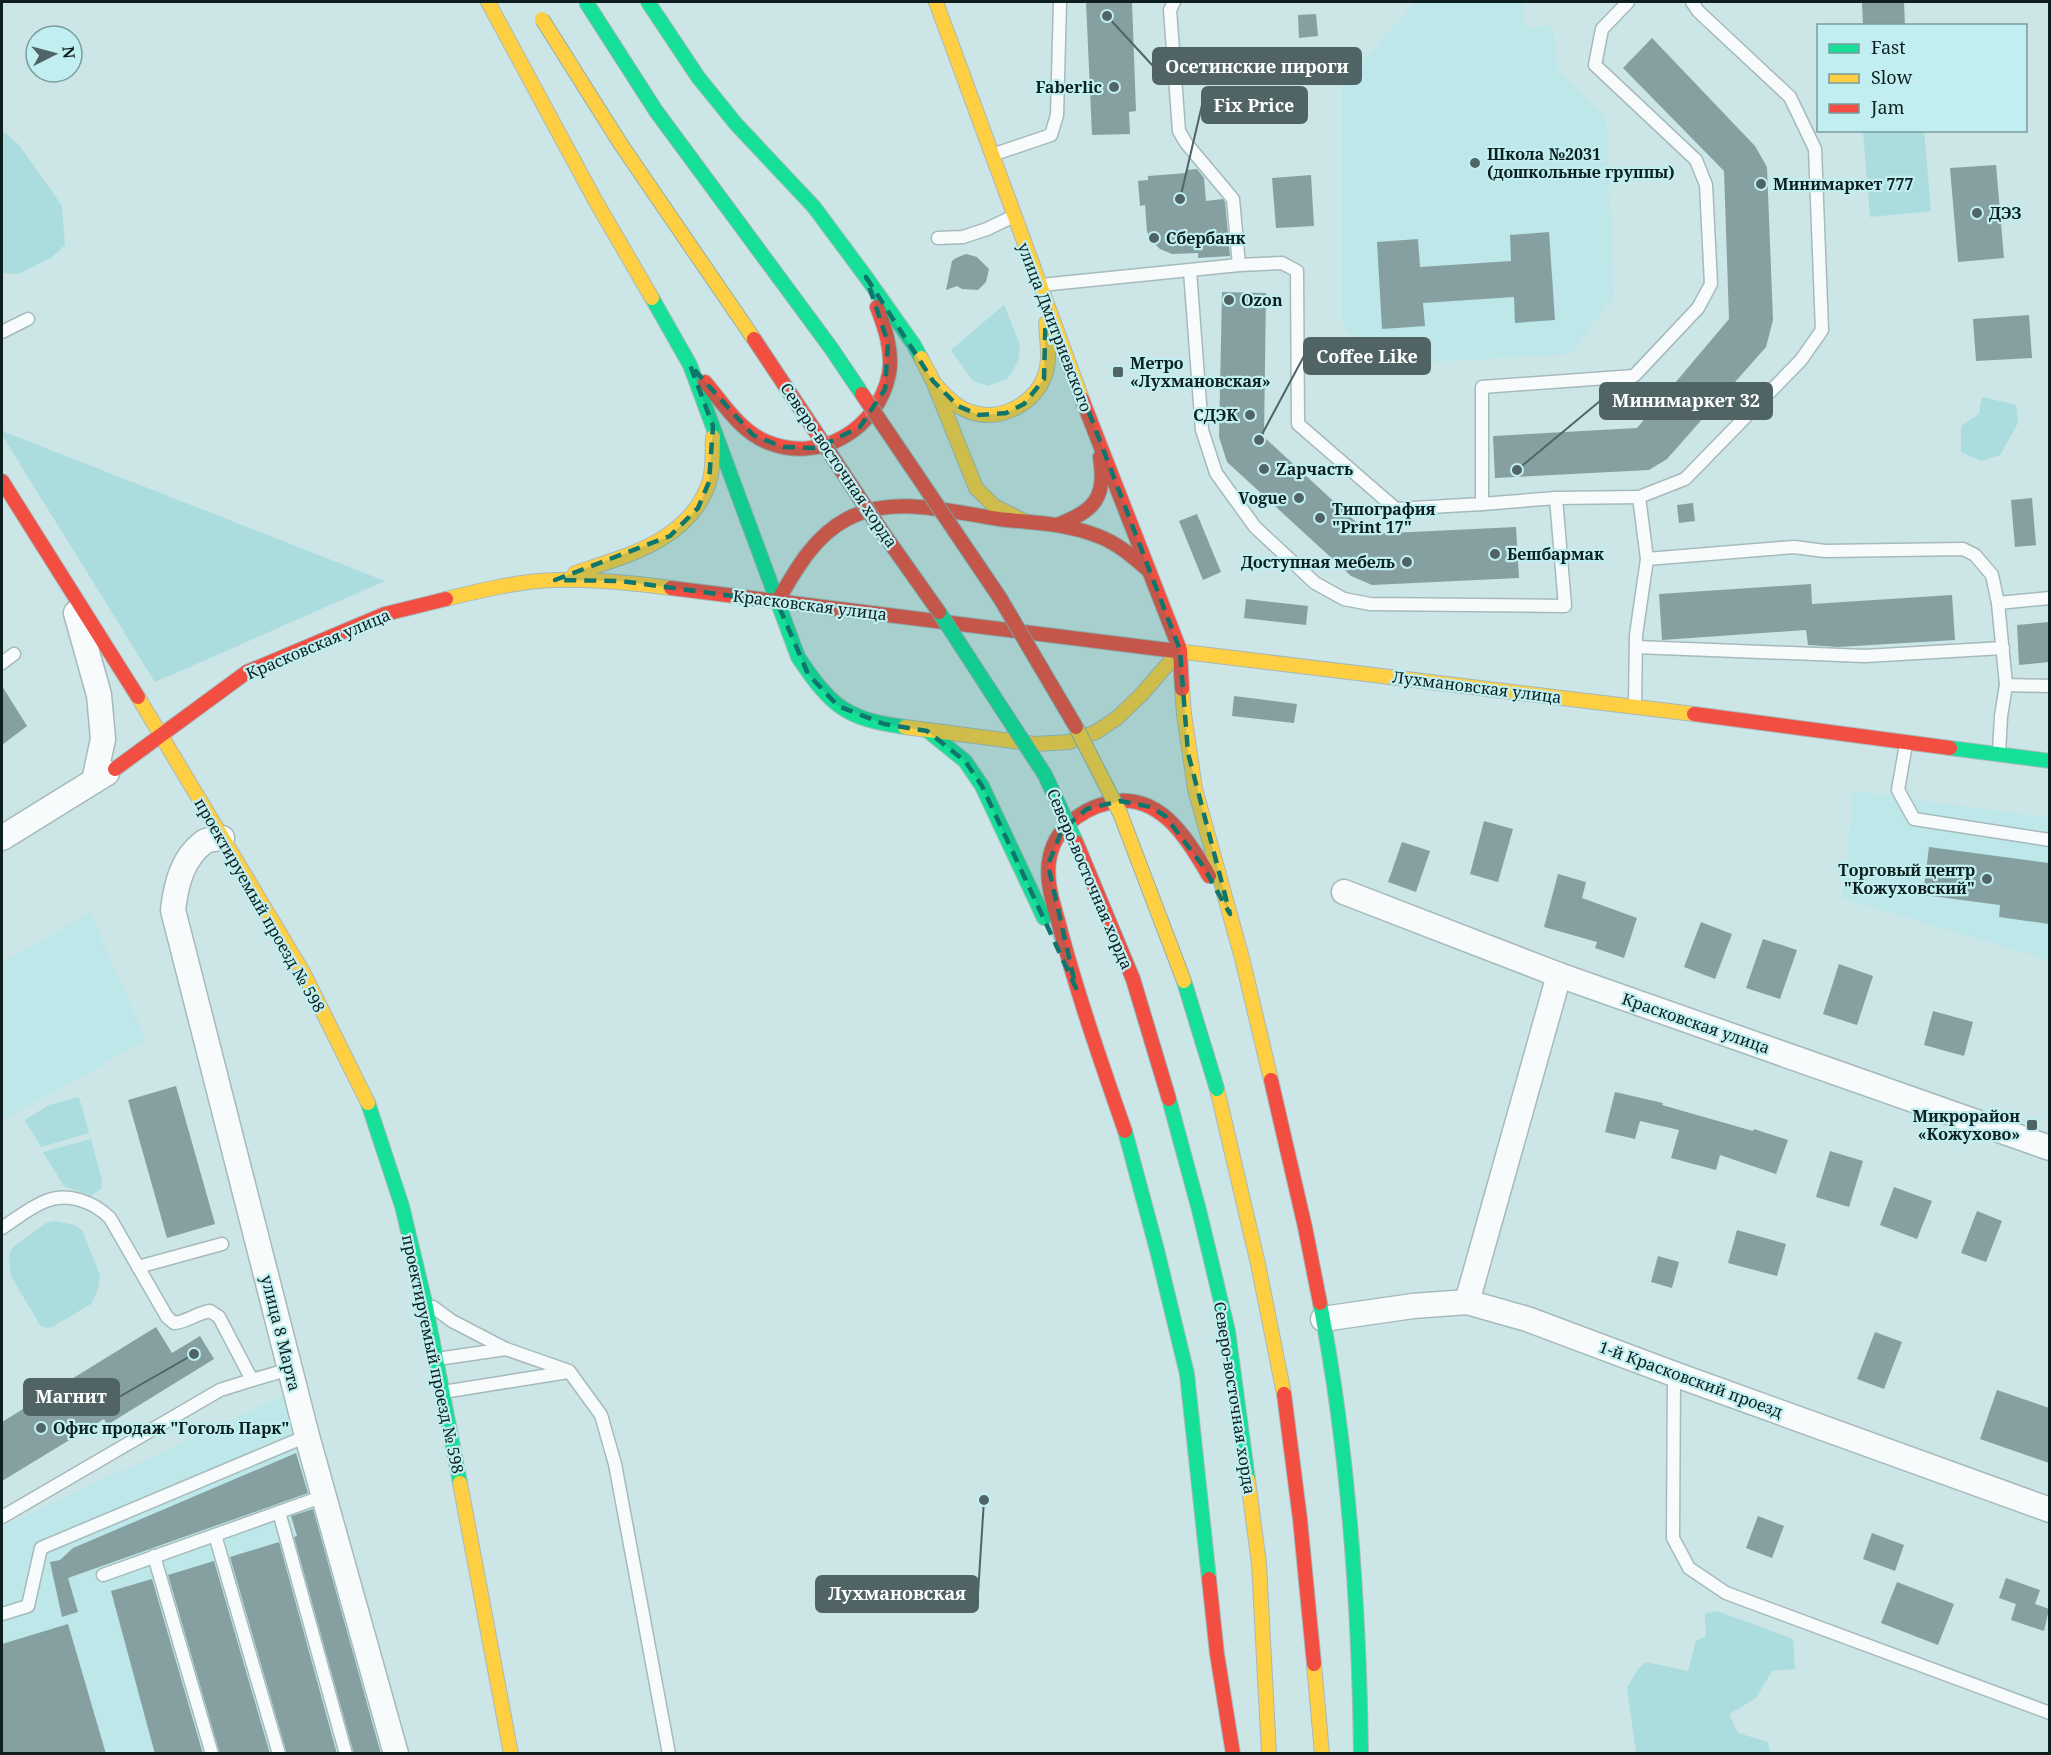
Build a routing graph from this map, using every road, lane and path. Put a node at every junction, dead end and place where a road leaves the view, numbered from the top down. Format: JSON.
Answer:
{"nodes":[{"id":1,"x":488,"y":2,"type":"edge"},
{"id":2,"x":586,"y":2,"type":"edge"},
{"id":3,"x":648,"y":2,"type":"edge"},
{"id":4,"x":936,"y":2,"type":"edge"},
{"id":5,"x":1060,"y":2,"type":"edge"},
{"id":6,"x":1174,"y":2,"type":"edge"},
{"id":7,"x":1628,"y":2,"type":"edge"},
{"id":8,"x":1692,"y":2,"type":"edge"},
{"id":9,"x":540,"y":14,"type":"dead end"},
{"id":10,"x":990,"y":155,"type":"junction"},
{"id":11,"x":1013,"y":216,"type":"junction"},
{"id":12,"x":938,"y":238,"type":"dead end"},
{"id":13,"x":1239,"y":265,"type":"junction"},
{"id":14,"x":1190,"y":271,"type":"junction"},
{"id":15,"x":866,"y":277,"type":"junction"},
{"id":16,"x":1040,"y":285,"type":"junction"},
{"id":17,"x":1046,"y":300,"type":"junction"},
{"id":18,"x":28,"y":319,"type":"dead end"},
{"id":19,"x":2,"y":332,"type":"edge"},
{"id":20,"x":690,"y":365,"type":"junction"},
{"id":21,"x":933,"y":381,"type":"junction"},
{"id":22,"x":713,"y":426,"type":"junction"},
{"id":23,"x":1095,"y":435,"type":"junction"},
{"id":24,"x":2,"y":481,"type":"edge"},
{"id":25,"x":1639,"y":497,"type":"junction"},
{"id":26,"x":1556,"y":498,"type":"junction"},
{"id":27,"x":1482,"y":504,"type":"junction"},
{"id":28,"x":1026,"y":522,"type":"junction"},
{"id":29,"x":1057,"y":525,"type":"junction"},
{"id":30,"x":1647,"y":559,"type":"junction"},
{"id":31,"x":1147,"y":569,"type":"junction"},
{"id":32,"x":555,"y":580,"type":"junction"},
{"id":33,"x":69,"y":588,"type":"junction"},
{"id":34,"x":2049,"y":598,"type":"edge"},
{"id":35,"x":777,"y":602,"type":"junction"},
{"id":36,"x":1998,"y":603,"type":"junction"},
{"id":37,"x":905,"y":617,"type":"joint"},
{"id":38,"x":1636,"y":647,"type":"junction"},
{"id":39,"x":2003,"y":648,"type":"junction"},
{"id":40,"x":1180,"y":650,"type":"junction"},
{"id":41,"x":14,"y":654,"type":"dead end"},
{"id":42,"x":2,"y":663,"type":"edge"},
{"id":43,"x":2006,"y":685,"type":"junction"},
{"id":44,"x":2049,"y":686,"type":"edge"},
{"id":45,"x":1635,"y":706,"type":"junction"},
{"id":46,"x":927,"y":731,"type":"junction"},
{"id":47,"x":162,"y":736,"type":"junction"},
{"id":48,"x":1906,"y":742,"type":"junction"},
{"id":49,"x":1999,"y":754,"type":"junction"},
{"id":50,"x":2049,"y":761,"type":"edge"},
{"id":51,"x":115,"y":769,"type":"joint"},
{"id":52,"x":94,"y":781,"type":"junction"},
{"id":53,"x":2,"y":838,"type":"edge"},
{"id":54,"x":222,"y":838,"type":"junction"},
{"id":55,"x":2049,"y":840,"type":"edge"},
{"id":56,"x":1344,"y":892,"type":"dead end"},
{"id":57,"x":1230,"y":914,"type":"junction"},
{"id":58,"x":1559,"y":975,"type":"junction"},
{"id":59,"x":1076,"y":988,"type":"junction"},
{"id":60,"x":2049,"y":1148,"type":"edge"},
{"id":61,"x":2,"y":1228,"type":"edge"},
{"id":62,"x":222,"y":1244,"type":"dead end"},
{"id":63,"x":138,"y":1268,"type":"junction"},
{"id":64,"x":425,"y":1302,"type":"junction"},
{"id":65,"x":1467,"y":1302,"type":"junction"},
{"id":66,"x":1323,"y":1319,"type":"junction"},
{"id":67,"x":506,"y":1349,"type":"junction"},
{"id":68,"x":437,"y":1359,"type":"junction"},
{"id":69,"x":290,"y":1369,"type":"junction"},
{"id":70,"x":569,"y":1371,"type":"junction"},
{"id":71,"x":1674,"y":1374,"type":"junction"},
{"id":72,"x":252,"y":1380,"type":"junction"},
{"id":73,"x":442,"y":1392,"type":"junction"},
{"id":74,"x":307,"y":1436,"type":"junction"},
{"id":75,"x":324,"y":1496,"type":"junction"},
{"id":76,"x":2049,"y":1510,"type":"edge"},
{"id":77,"x":279,"y":1512,"type":"junction"},
{"id":78,"x":2,"y":1517,"type":"edge"},
{"id":79,"x":215,"y":1535,"type":"junction"},
{"id":80,"x":154,"y":1557,"type":"junction"},
{"id":81,"x":103,"y":1575,"type":"dead end"},
{"id":82,"x":2,"y":1614,"type":"edge"},
{"id":83,"x":2049,"y":1713,"type":"edge"},
{"id":84,"x":212,"y":1754,"type":"edge"},
{"id":85,"x":279,"y":1754,"type":"edge"},
{"id":86,"x":346,"y":1754,"type":"edge"},
{"id":87,"x":396,"y":1754,"type":"edge"},
{"id":88,"x":511,"y":1754,"type":"edge"},
{"id":89,"x":669,"y":1754,"type":"edge"},
{"id":90,"x":1233,"y":1754,"type":"edge"},
{"id":91,"x":1269,"y":1754,"type":"edge"},
{"id":92,"x":1322,"y":1754,"type":"edge"},
{"id":93,"x":1361,"y":1754,"type":"edge"}],
"edges":[{"from":1,"to":20,"type":"main road"},
{"from":2,"to":92,"type":"main road","bridge":true},
{"from":3,"to":15,"type":"main road"},
{"from":4,"to":10,"type":"main road","name":"улица Дмитриевского"},
{"from":5,"to":10,"type":"lane"},
{"from":6,"to":13,"type":"lane"},
{"from":7,"to":27,"type":"lane"},
{"from":8,"to":25,"type":"lane"},
{"from":9,"to":91,"type":"main road","name":"Северо-восточная хорда","bridge":true},
{"from":10,"to":11,"type":"main road","name":"улица Дмитриевского"},
{"from":11,"to":12,"type":"lane"},
{"from":11,"to":16,"type":"main road","name":"улица Дмитриевского"},
{"from":13,"to":14,"type":"lane"},
{"from":13,"to":27,"type":"lane"},
{"from":14,"to":16,"type":"lane"},
{"from":14,"to":26,"type":"lane"},
{"from":15,"to":20,"type":"main road"},
{"from":15,"to":21,"type":"main road"},
{"from":16,"to":17,"type":"main road","name":"улица Дмитриевского"},
{"from":17,"to":21,"type":"main road"},
{"from":17,"to":23,"type":"main road","name":"улица Дмитриевского"},
{"from":18,"to":19,"type":"lane"},
{"from":20,"to":22,"type":"main road"},
{"from":21,"to":28,"type":"main road"},
{"from":22,"to":32,"type":"main road"},
{"from":22,"to":35,"type":"main road"},
{"from":23,"to":29,"type":"main road"},
{"from":23,"to":31,"type":"main road","name":"улица Дмитриевского"},
{"from":24,"to":33,"type":"main road","name":"проектируемый проезд № 598"},
{"from":25,"to":26,"type":"lane"},
{"from":25,"to":30,"type":"lane"},
{"from":26,"to":27,"type":"lane"},
{"from":28,"to":29,"type":"main road"},
{"from":28,"to":35,"type":"main road"},
{"from":29,"to":31,"type":"main road"},
{"from":30,"to":36,"type":"lane"},
{"from":30,"to":38,"type":"lane"},
{"from":31,"to":40,"type":"main road","name":"улица Дмитриевского"},
{"from":32,"to":35,"type":"main road","name":"Красковская улица"},
{"from":32,"to":47,"type":"main road","name":"Красковская улица"},
{"from":33,"to":47,"type":"main road","name":"проектируемый проезд № 598"},
{"from":33,"to":52,"type":"street"},
{"from":34,"to":36,"type":"lane"},
{"from":35,"to":37,"type":"main road","name":"Красковская улица"},
{"from":35,"to":46,"type":"main road"},
{"from":36,"to":39,"type":"lane"},
{"from":37,"to":40,"type":"main road","name":"Лухмановская улица"},
{"from":38,"to":39,"type":"lane"},
{"from":38,"to":45,"type":"lane"},
{"from":39,"to":43,"type":"lane"},
{"from":40,"to":45,"type":"main road","name":"Лухмановская улица"},
{"from":40,"to":46,"type":"main road"},
{"from":40,"to":57,"type":"main road","name":"улица Дмитриевского"},
{"from":41,"to":42,"type":"lane"},
{"from":43,"to":44,"type":"lane"},
{"from":43,"to":49,"type":"lane"},
{"from":45,"to":48,"type":"main road","name":"Лухмановская улица"},
{"from":46,"to":59,"type":"main road"},
{"from":47,"to":51,"type":"main road","name":"Красковская улица"},
{"from":47,"to":54,"type":"main road","name":"проектируемый проезд № 598"},
{"from":48,"to":49,"type":"main road","name":"Лухмановская улица"},
{"from":48,"to":55,"type":"lane"},
{"from":49,"to":50,"type":"main road","name":"Лухмановская улица"},
{"from":51,"to":52,"type":"street"},
{"from":52,"to":53,"type":"street"},
{"from":54,"to":64,"type":"main road","name":"проектируемый проезд № 598"},
{"from":54,"to":69,"type":"street","name":"улица 8 Марта"},
{"from":56,"to":58,"type":"street","name":"Красковская улица"},
{"from":57,"to":59,"type":"main road"},
{"from":57,"to":66,"type":"main road"},
{"from":58,"to":60,"type":"street","name":"Красковская улица"},
{"from":58,"to":65,"type":"street"},
{"from":59,"to":90,"type":"main road"},
{"from":61,"to":63,"type":"lane"},
{"from":62,"to":63,"type":"lane"},
{"from":63,"to":72,"type":"lane"},
{"from":64,"to":67,"type":"lane"},
{"from":64,"to":68,"type":"main road","name":"проектируемый проезд № 598"},
{"from":65,"to":66,"type":"street","name":"1-й Красковский проезд"},
{"from":65,"to":71,"type":"street","name":"1-й Красковский проезд"},
{"from":66,"to":93,"type":"main road"},
{"from":67,"to":68,"type":"lane"},
{"from":67,"to":70,"type":"lane"},
{"from":68,"to":73,"type":"main road","name":"проектируемый проезд № 598"},
{"from":69,"to":72,"type":"lane"},
{"from":69,"to":74,"type":"street","name":"улица 8 Марта"},
{"from":70,"to":73,"type":"lane"},
{"from":70,"to":89,"type":"lane"},
{"from":71,"to":76,"type":"street","name":"1-й Красковский проезд"},
{"from":71,"to":83,"type":"lane"},
{"from":72,"to":78,"type":"lane"},
{"from":73,"to":88,"type":"main road","name":"проектируемый проезд № 598"},
{"from":74,"to":75,"type":"street","name":"улица 8 Марта"},
{"from":74,"to":82,"type":"lane"},
{"from":75,"to":77,"type":"lane"},
{"from":75,"to":87,"type":"street","name":"улица 8 Марта"},
{"from":77,"to":79,"type":"lane"},
{"from":77,"to":86,"type":"lane"},
{"from":79,"to":80,"type":"lane"},
{"from":79,"to":85,"type":"lane"},
{"from":80,"to":81,"type":"lane"},
{"from":80,"to":84,"type":"lane"}]}
